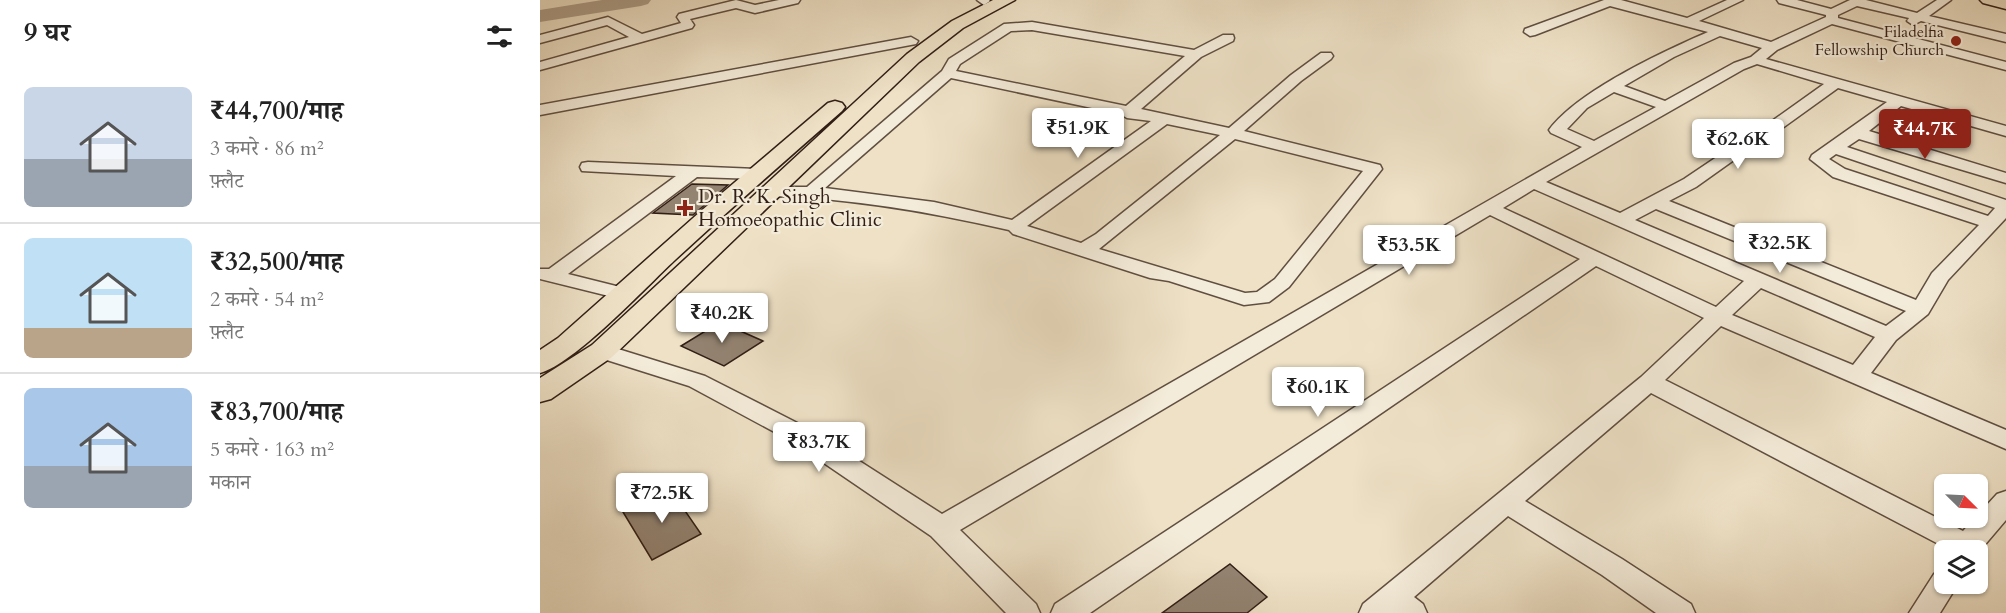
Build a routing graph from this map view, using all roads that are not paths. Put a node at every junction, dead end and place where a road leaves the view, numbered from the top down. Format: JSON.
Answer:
{"nodes":[{"id":1,"x":794,"y":0,"type":"edge"},
{"id":2,"x":984,"y":0,"type":"edge"},
{"id":3,"x":1007,"y":0,"type":"edge"},
{"id":4,"x":1737,"y":0,"type":"edge"},
{"id":5,"x":1783,"y":0,"type":"edge"},
{"id":6,"x":1946,"y":0,"type":"edge"},
{"id":7,"x":1988,"y":0,"type":"edge"},
{"id":8,"x":1858,"y":1,"type":"edge"},
{"id":9,"x":1614,"y":2,"type":"edge"},
{"id":10,"x":2006,"y":4,"type":"edge"},
{"id":11,"x":1832,"y":17,"type":"junction"},
{"id":12,"x":1918,"y":17,"type":"junction"},
{"id":13,"x":1688,"y":22,"type":"junction"},
{"id":14,"x":1720,"y":31,"type":"junction"},
{"id":15,"x":1530,"y":32,"type":"dead end"},
{"id":16,"x":1889,"y":36,"type":"junction"},
{"id":17,"x":640,"y":38,"type":"junction"},
{"id":18,"x":1228,"y":38,"type":"dead end"},
{"id":19,"x":2006,"y":38,"type":"edge"},
{"id":20,"x":540,"y":39,"type":"edge"},
{"id":21,"x":911,"y":41,"type":"junction"},
{"id":22,"x":1772,"y":47,"type":"junction"},
{"id":23,"x":1196,"y":54,"type":"junction"},
{"id":24,"x":1326,"y":56,"type":"dead end"},
{"id":25,"x":1756,"y":60,"type":"junction"},
{"id":26,"x":540,"y":66,"type":"edge"},
{"id":27,"x":2006,"y":66,"type":"edge"},
{"id":28,"x":948,"y":73,"type":"junction"},
{"id":29,"x":1835,"y":83,"type":"junction"},
{"id":30,"x":1612,"y":87,"type":"junction"},
{"id":31,"x":1899,"y":100,"type":"junction"},
{"id":32,"x":1666,"y":106,"type":"junction"},
{"id":33,"x":540,"y":110,"type":"edge"},
{"id":34,"x":1127,"y":113,"type":"junction"},
{"id":35,"x":1162,"y":120,"type":"junction"},
{"id":36,"x":2006,"y":131,"type":"edge"},
{"id":37,"x":1232,"y":133,"type":"junction"},
{"id":38,"x":1857,"y":133,"type":"junction"},
{"id":39,"x":1594,"y":147,"type":"junction"},
{"id":40,"x":1833,"y":148,"type":"junction"},
{"id":41,"x":588,"y":167,"type":"dead end"},
{"id":42,"x":692,"y":172,"type":"junction"},
{"id":43,"x":2006,"y":178,"type":"edge"},
{"id":44,"x":764,"y":183,"type":"junction"},
{"id":45,"x":1534,"y":183,"type":"junction"},
{"id":46,"x":811,"y":192,"type":"junction"},
{"id":47,"x":1655,"y":202,"type":"junction"},
{"id":48,"x":2006,"y":206,"type":"edge"},
{"id":49,"x":1489,"y":208,"type":"junction"},
{"id":50,"x":1619,"y":220,"type":"junction"},
{"id":51,"x":1989,"y":222,"type":"junction"},
{"id":52,"x":1015,"y":226,"type":"junction"},
{"id":53,"x":1085,"y":249,"type":"junction"},
{"id":54,"x":1593,"y":259,"type":"junction"},
{"id":55,"x":546,"y":274,"type":"edge"},
{"id":56,"x":1757,"y":280,"type":"junction"},
{"id":57,"x":625,"y":294,"type":"junction"},
{"id":58,"x":1921,"y":310,"type":"junction"},
{"id":59,"x":1717,"y":316,"type":"junction"},
{"id":60,"x":1888,"y":336,"type":"junction"},
{"id":61,"x":602,"y":351,"type":"junction"},
{"id":62,"x":540,"y":364,"type":"edge"},
{"id":63,"x":1856,"y":377,"type":"junction"},
{"id":64,"x":1649,"y":382,"type":"junction"},
{"id":65,"x":540,"y":392,"type":"edge"},
{"id":66,"x":2006,"y":440,"type":"edge"},
{"id":67,"x":2006,"y":501,"type":"edge"},
{"id":68,"x":1506,"y":502,"type":"junction"},
{"id":69,"x":941,"y":528,"type":"junction"},
{"id":70,"x":1951,"y":540,"type":"edge"},
{"id":71,"x":1973,"y":540,"type":"edge"},
{"id":72,"x":1936,"y":594,"type":"edge"},
{"id":73,"x":1393,"y":608,"type":"edge"},
{"id":74,"x":1025,"y":613,"type":"edge"},
{"id":75,"x":1066,"y":613,"type":"edge"},
{"id":76,"x":1680,"y":613,"type":"edge"},
{"id":77,"x":1924,"y":613,"type":"edge"}],
"edges":[{"from":1,"to":17,"type":"street"},
{"from":2,"to":21,"type":"main road"},
{"from":3,"to":44,"type":"main road"},
{"from":4,"to":13,"type":"street"},
{"from":5,"to":11,"type":"street"},
{"from":6,"to":12,"type":"street"},
{"from":7,"to":10,"type":"main road"},
{"from":8,"to":11,"type":"street"},
{"from":8,"to":12,"type":"street"},
{"from":9,"to":13,"type":"street"},
{"from":9,"to":15,"type":"street"},
{"from":11,"to":16,"type":"street"},
{"from":11,"to":22,"type":"street"},
{"from":12,"to":16,"type":"street"},
{"from":12,"to":19,"type":"street"},
{"from":13,"to":14,"type":"street"},
{"from":14,"to":22,"type":"street"},
{"from":14,"to":30,"type":"street"},
{"from":16,"to":27,"type":"street"},
{"from":17,"to":20,"type":"street"},
{"from":17,"to":26,"type":"street"},
{"from":18,"to":23,"type":"street"},
{"from":21,"to":33,"type":"street"},
{"from":21,"to":44,"type":"main road"},
{"from":22,"to":25,"type":"street"},
{"from":23,"to":28,"type":"street"},
{"from":23,"to":34,"type":"street"},
{"from":24,"to":37,"type":"street"},
{"from":25,"to":29,"type":"street"},
{"from":25,"to":32,"type":"street"},
{"from":28,"to":34,"type":"street"},
{"from":28,"to":46,"type":"street"},
{"from":29,"to":31,"type":"street"},
{"from":29,"to":47,"type":"street"},
{"from":30,"to":32,"type":"street"},
{"from":30,"to":39,"type":"street"},
{"from":31,"to":36,"type":"street"},
{"from":31,"to":38,"type":"street"},
{"from":32,"to":39,"type":"street"},
{"from":34,"to":35,"type":"street"},
{"from":35,"to":37,"type":"street"},
{"from":35,"to":52,"type":"street"},
{"from":37,"to":53,"type":"street"},
{"from":37,"to":53,"type":"street"},
{"from":38,"to":40,"type":"street"},
{"from":38,"to":43,"type":"street"},
{"from":39,"to":45,"type":"street"},
{"from":40,"to":48,"type":"street"},
{"from":40,"to":51,"type":"street"},
{"from":41,"to":42,"type":"street"},
{"from":42,"to":44,"type":"street"},
{"from":42,"to":55,"type":"street"},
{"from":44,"to":46,"type":"street"},
{"from":44,"to":57,"type":"main road"},
{"from":44,"to":61,"type":"main road"},
{"from":45,"to":49,"type":"street"},
{"from":45,"to":50,"type":"street"},
{"from":46,"to":52,"type":"street"},
{"from":47,"to":50,"type":"street"},
{"from":47,"to":58,"type":"street"},
{"from":48,"to":51,"type":"street"},
{"from":49,"to":54,"type":"street"},
{"from":49,"to":69,"type":"street"},
{"from":50,"to":56,"type":"street"},
{"from":51,"to":58,"type":"street"},
{"from":52,"to":53,"type":"street"},
{"from":54,"to":59,"type":"street"},
{"from":54,"to":75,"type":"street"},
{"from":55,"to":57,"type":"street"},
{"from":56,"to":59,"type":"street"},
{"from":56,"to":60,"type":"street"},
{"from":57,"to":62,"type":"main road"},
{"from":58,"to":60,"type":"street"},
{"from":59,"to":63,"type":"street"},
{"from":59,"to":64,"type":"street"},
{"from":60,"to":63,"type":"street"},
{"from":61,"to":65,"type":"main road"},
{"from":61,"to":69,"type":"street"},
{"from":63,"to":66,"type":"street"},
{"from":64,"to":68,"type":"street"},
{"from":64,"to":70,"type":"street"},
{"from":67,"to":71,"type":"street"},
{"from":68,"to":73,"type":"street"},
{"from":68,"to":76,"type":"street"},
{"from":69,"to":74,"type":"street"},
{"from":72,"to":77,"type":"street"}]}
